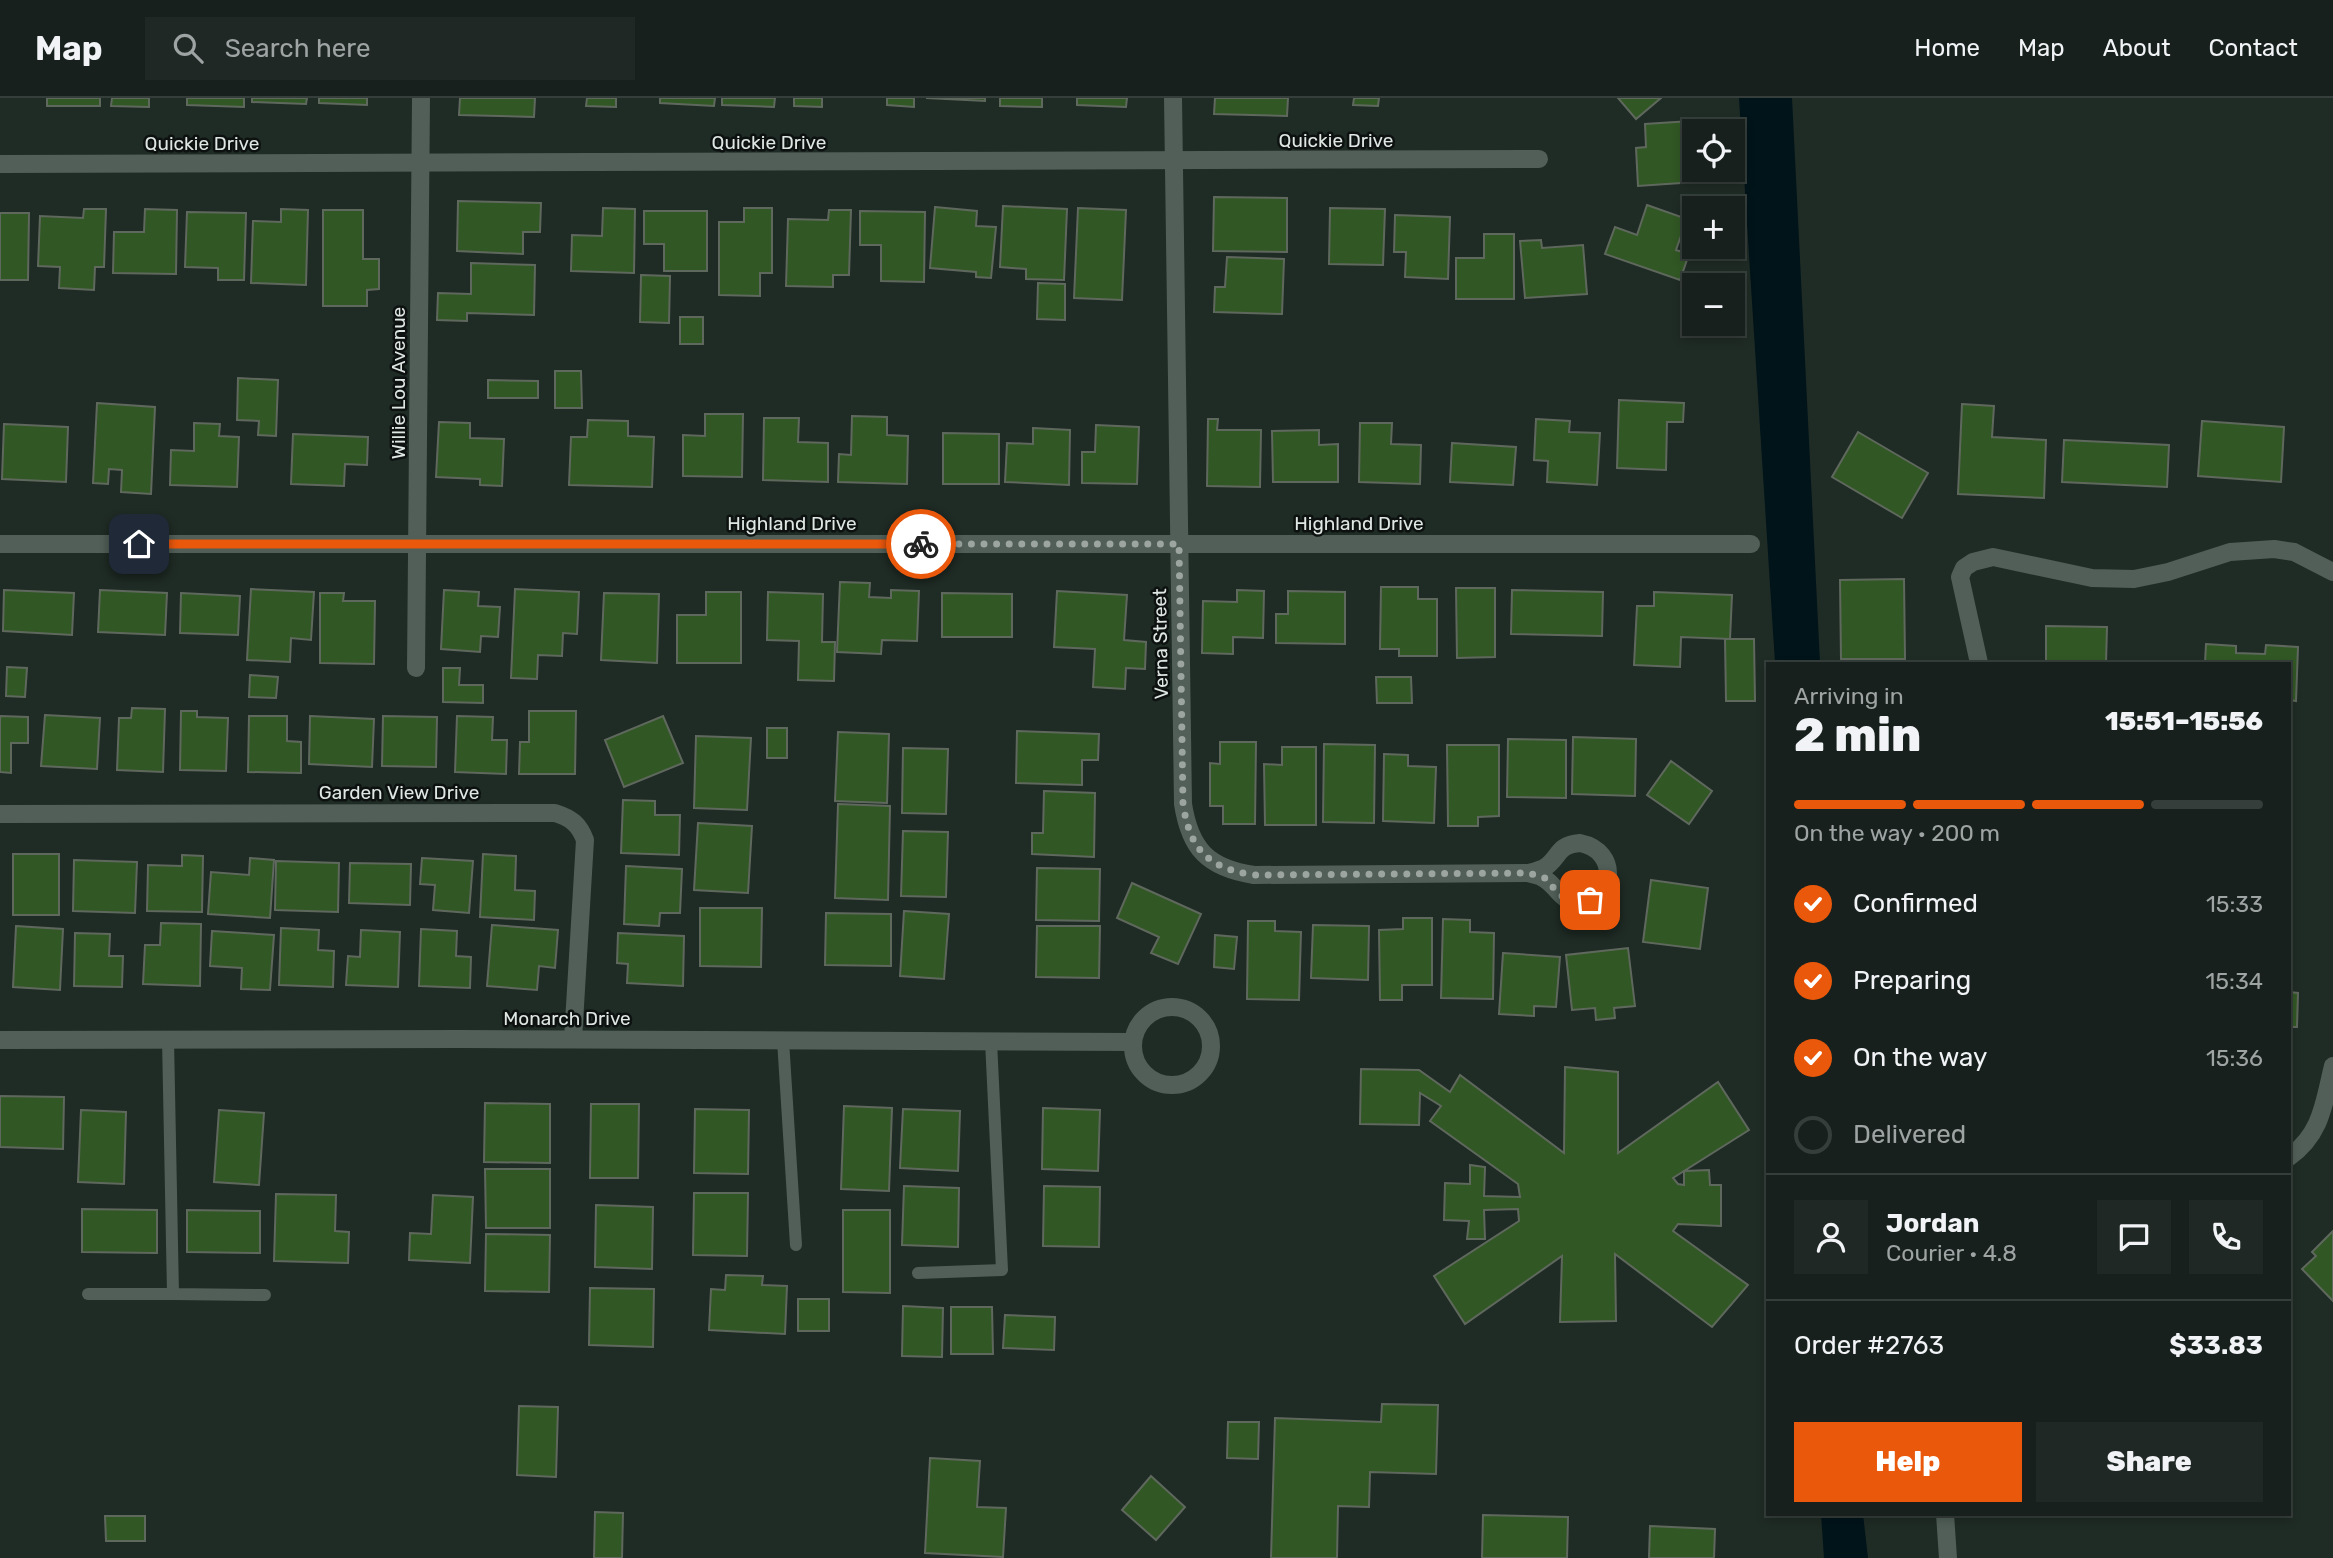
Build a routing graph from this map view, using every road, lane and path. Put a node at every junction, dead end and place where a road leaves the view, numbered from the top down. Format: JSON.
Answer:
{"nodes":[{"id":1,"x":421,"y":98,"type":"edge"},
{"id":2,"x":1173,"y":98,"type":"edge"},
{"id":3,"x":1539,"y":159,"type":"dead end"},
{"id":4,"x":1173,"y":162,"type":"junction"},
{"id":5,"x":421,"y":163,"type":"junction"},
{"id":6,"x":0,"y":164,"type":"edge"},
{"id":7,"x":0,"y":544,"type":"edge"},
{"id":8,"x":418,"y":544,"type":"junction"},
{"id":9,"x":1179,"y":544,"type":"junction"},
{"id":10,"x":1751,"y":544,"type":"dead end"},
{"id":11,"x":2333,"y":572,"type":"edge"},
{"id":12,"x":1979,"y":662,"type":"edge"},
{"id":13,"x":416,"y":668,"type":"dead end"},
{"id":14,"x":0,"y":814,"type":"edge"},
{"id":15,"x":1528,"y":873,"type":"dead end"},
{"id":16,"x":168,"y":1039,"type":"junction"},
{"id":17,"x":573,"y":1039,"type":"junction"},
{"id":18,"x":0,"y":1040,"type":"edge"},
{"id":19,"x":783,"y":1040,"type":"junction"},
{"id":20,"x":990,"y":1041,"type":"junction"},
{"id":21,"x":1133,"y":1042,"type":"junction"},
{"id":22,"x":2333,"y":1066,"type":"edge"},
{"id":23,"x":2291,"y":1156,"type":"edge"},
{"id":24,"x":796,"y":1245,"type":"dead end"},
{"id":25,"x":918,"y":1273,"type":"dead end"},
{"id":26,"x":88,"y":1294,"type":"dead end"},
{"id":27,"x":173,"y":1294,"type":"junction"},
{"id":28,"x":265,"y":1295,"type":"dead end"},
{"id":29,"x":1945,"y":1516,"type":"edge"},
{"id":30,"x":1948,"y":1558,"type":"edge"}],
"edges":[{"from":1,"to":5,"type":"street","name":"Willie Lou Avenue"},
{"from":2,"to":4,"type":"street","name":"Verna Street"},
{"from":3,"to":4,"type":"street","name":"Quickie Drive"},
{"from":4,"to":5,"type":"street","name":"Quickie Drive"},
{"from":4,"to":9,"type":"street","name":"Verna Street"},
{"from":5,"to":6,"type":"street","name":"Quickie Drive"},
{"from":5,"to":8,"type":"street","name":"Willie Lou Avenue"},
{"from":7,"to":8,"type":"street","name":"Highland Drive"},
{"from":8,"to":9,"type":"street","name":"Highland Drive"},
{"from":8,"to":13,"type":"street","name":"Willie Lou Avenue"},
{"from":9,"to":10,"type":"street","name":"Highland Drive"},
{"from":9,"to":15,"type":"street","name":"Verna Street"},
{"from":11,"to":12,"type":"street"},
{"from":14,"to":17,"type":"street","name":"Garden View Drive"},
{"from":16,"to":17,"type":"street","name":"Monarch Drive"},
{"from":16,"to":18,"type":"street","name":"Monarch Drive"},
{"from":16,"to":27,"type":"lane"},
{"from":17,"to":19,"type":"street","name":"Monarch Drive"},
{"from":19,"to":20,"type":"street","name":"Monarch Drive"},
{"from":19,"to":24,"type":"lane"},
{"from":20,"to":21,"type":"street","name":"Monarch Drive"},
{"from":20,"to":25,"type":"lane"},
{"from":21,"to":21,"type":"street"},
{"from":22,"to":23,"type":"street"},
{"from":26,"to":27,"type":"lane"},
{"from":27,"to":28,"type":"lane"},
{"from":29,"to":30,"type":"street"}]}
